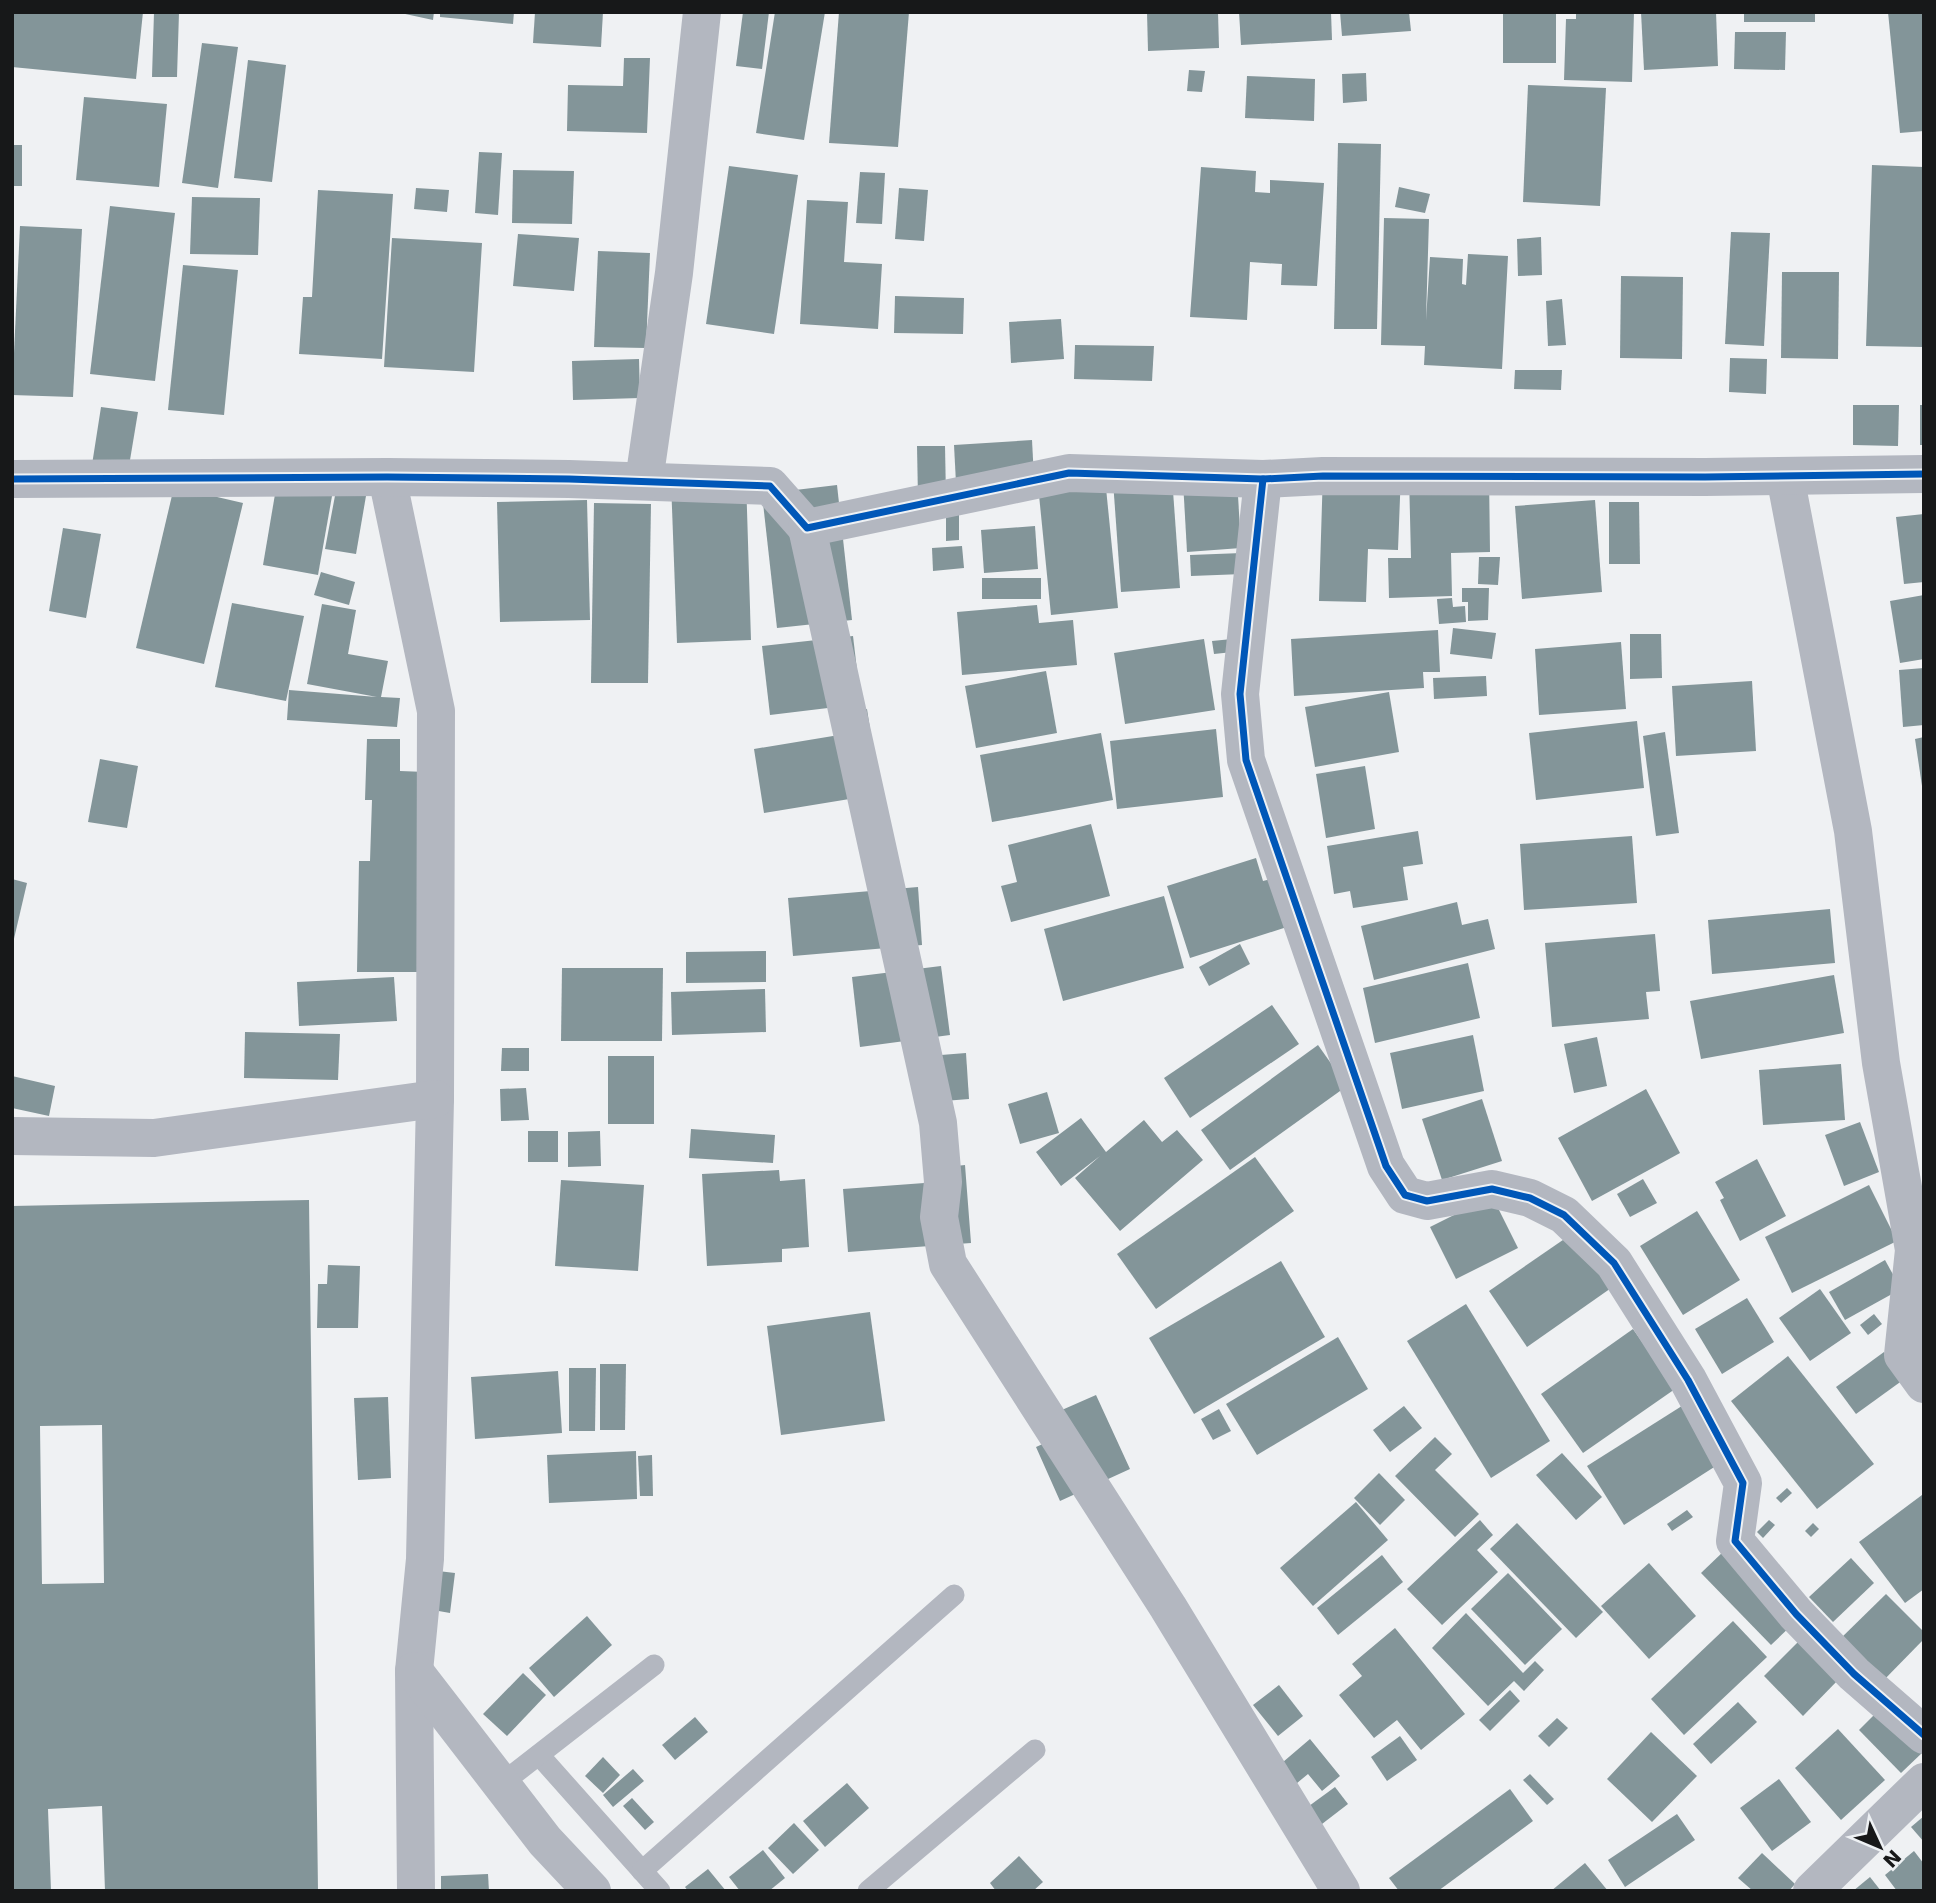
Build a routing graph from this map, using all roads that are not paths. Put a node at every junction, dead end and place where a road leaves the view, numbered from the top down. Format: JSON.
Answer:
{"nodes":[{"id":1,"x":702,"y":12,"type":"edge"},
{"id":2,"x":1924,"y":474,"type":"edge"},
{"id":3,"x":1785,"y":476,"type":"junction"},
{"id":4,"x":387,"y":477,"type":"junction"},
{"id":5,"x":12,"y":479,"type":"edge"},
{"id":6,"x":1263,"y":479,"type":"junction"},
{"id":7,"x":644,"y":481,"type":"junction"},
{"id":8,"x":807,"y":528,"type":"junction"},
{"id":9,"x":435,"y":1100,"type":"junction"},
{"id":10,"x":12,"y":1136,"type":"edge"},
{"id":11,"x":1924,"y":1384,"type":"edge"},
{"id":12,"x":954,"y":1595,"type":"dead end"},
{"id":13,"x":654,"y":1665,"type":"dead end"},
{"id":14,"x":414,"y":1671,"type":"junction"},
{"id":15,"x":1924,"y":1735,"type":"edge"},
{"id":16,"x":1035,"y":1751,"type":"dead end"},
{"id":17,"x":539,"y":1755,"type":"junction"},
{"id":18,"x":1924,"y":1782,"type":"edge"},
{"id":19,"x":501,"y":1784,"type":"junction"},
{"id":20,"x":642,"y":1871,"type":"junction"},
{"id":21,"x":416,"y":1891,"type":"edge"},
{"id":22,"x":592,"y":1891,"type":"edge"},
{"id":23,"x":660,"y":1891,"type":"edge"},
{"id":24,"x":868,"y":1891,"type":"edge"},
{"id":25,"x":1341,"y":1891,"type":"edge"},
{"id":26,"x":1812,"y":1891,"type":"edge"}],
"edges":[{"from":1,"to":7,"type":"street"},
{"from":2,"to":3,"type":"street"},
{"from":3,"to":6,"type":"street"},
{"from":3,"to":11,"type":"street"},
{"from":4,"to":5,"type":"street"},
{"from":4,"to":7,"type":"street"},
{"from":4,"to":9,"type":"street"},
{"from":6,"to":8,"type":"street"},
{"from":6,"to":15,"type":"street"},
{"from":7,"to":8,"type":"street"},
{"from":8,"to":25,"type":"street"},
{"from":9,"to":10,"type":"street"},
{"from":9,"to":14,"type":"street"},
{"from":12,"to":20,"type":"lane"},
{"from":13,"to":17,"type":"lane"},
{"from":14,"to":19,"type":"street"},
{"from":14,"to":21,"type":"street"},
{"from":16,"to":24,"type":"lane"},
{"from":17,"to":19,"type":"lane"},
{"from":17,"to":20,"type":"lane"},
{"from":18,"to":26,"type":"street"},
{"from":19,"to":22,"type":"street"},
{"from":20,"to":23,"type":"lane"}]}
